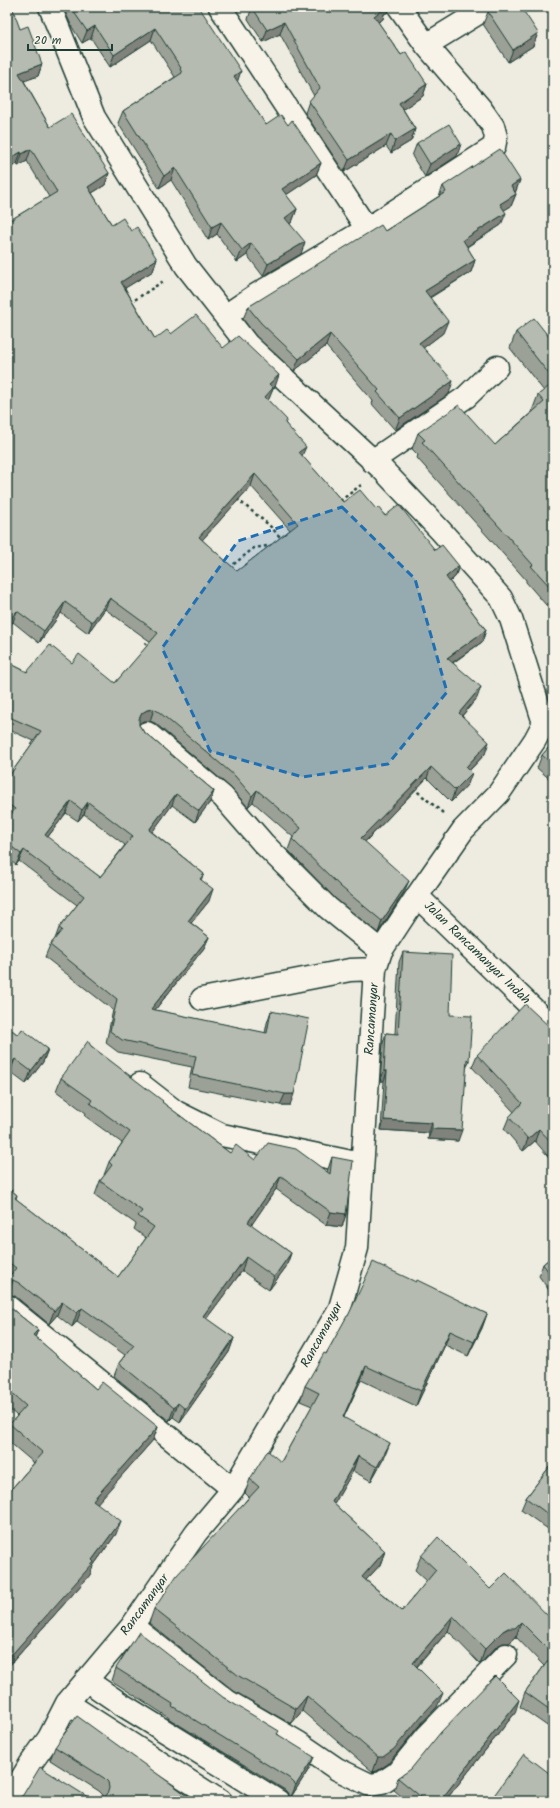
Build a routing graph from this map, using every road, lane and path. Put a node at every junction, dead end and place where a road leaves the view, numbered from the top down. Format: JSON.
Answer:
{"nodes":[{"id":1,"x":50,"y":7,"type":"edge"},
{"id":2,"x":220,"y":7,"type":"edge"},
{"id":3,"x":399,"y":7,"type":"edge"},
{"id":4,"x":488,"y":7,"type":"edge"},
{"id":5,"x":426,"y":45,"type":"junction"},
{"id":6,"x":367,"y":229,"type":"junction"},
{"id":7,"x":186,"y":266,"type":"junction"},
{"id":8,"x":128,"y":304,"type":"edge"},
{"id":9,"x":225,"y":316,"type":"junction"},
{"id":10,"x":497,"y":367,"type":"dead end"},
{"id":11,"x":377,"y":465,"type":"junction"},
{"id":12,"x":232,"y":495,"type":"edge"},
{"id":13,"x":334,"y":506,"type":"edge"},
{"id":14,"x":225,"y":571,"type":"edge"},
{"id":15,"x":154,"y":633,"type":"edge"},
{"id":16,"x":145,"y":645,"type":"dead end"},
{"id":17,"x":548,"y":721,"type":"edge"},
{"id":18,"x":148,"y":733,"type":"edge"},
{"id":19,"x":410,"y":786,"type":"edge"},
{"id":20,"x":463,"y":830,"type":"junction"},
{"id":21,"x":417,"y":896,"type":"junction"},
{"id":22,"x":378,"y":960,"type":"junction"},
{"id":23,"x":202,"y":999,"type":"dead end"},
{"id":24,"x":553,"y":1028,"type":"edge"},
{"id":25,"x":126,"y":1073,"type":"edge"},
{"id":26,"x":363,"y":1165,"type":"junction"},
{"id":27,"x":7,"y":1306,"type":"edge"},
{"id":28,"x":233,"y":1489,"type":"junction"},
{"id":29,"x":132,"y":1626,"type":"junction"},
{"id":30,"x":506,"y":1655,"type":"dead end"},
{"id":31,"x":86,"y":1680,"type":"junction"},
{"id":32,"x":67,"y":1703,"type":"junction"},
{"id":33,"x":8,"y":1801,"type":"edge"},
{"id":34,"x":220,"y":1801,"type":"edge"},
{"id":35,"x":278,"y":1801,"type":"edge"}],
"edges":[{"from":1,"to":7,"type":"street"},
{"from":2,"to":6,"type":"street"},
{"from":3,"to":5,"type":"street"},
{"from":4,"to":5,"type":"street"},
{"from":5,"to":6,"type":"street"},
{"from":6,"to":9,"type":"street"},
{"from":7,"to":8,"type":"path"},
{"from":7,"to":9,"type":"street"},
{"from":9,"to":11,"type":"street"},
{"from":10,"to":11,"type":"street"},
{"from":11,"to":13,"type":"path"},
{"from":11,"to":17,"type":"street"},
{"from":12,"to":14,"type":"path"},
{"from":15,"to":16,"type":"path"},
{"from":17,"to":20,"type":"street","name":"Rancamanyar"},
{"from":18,"to":22,"type":"street"},
{"from":19,"to":20,"type":"path"},
{"from":20,"to":21,"type":"street","name":"Rancamanyar"},
{"from":21,"to":22,"type":"street","name":"Rancamanyar"},
{"from":21,"to":24,"type":"street","name":"Jalan Rancamanyar Indah"},
{"from":22,"to":23,"type":"street"},
{"from":22,"to":26,"type":"street","name":"Rancamanyar"},
{"from":25,"to":26,"type":"street"},
{"from":26,"to":28,"type":"street","name":"Rancamanyar"},
{"from":27,"to":28,"type":"street"},
{"from":28,"to":29,"type":"street","name":"Rancamanyar"},
{"from":29,"to":30,"type":"street"},
{"from":29,"to":31,"type":"street","name":"Rancamanyar"},
{"from":31,"to":32,"type":"street","name":"Rancamanyar"},
{"from":31,"to":35,"type":"street"},
{"from":32,"to":33,"type":"street","name":"Rancamanyar"},
{"from":32,"to":34,"type":"street"}]}
